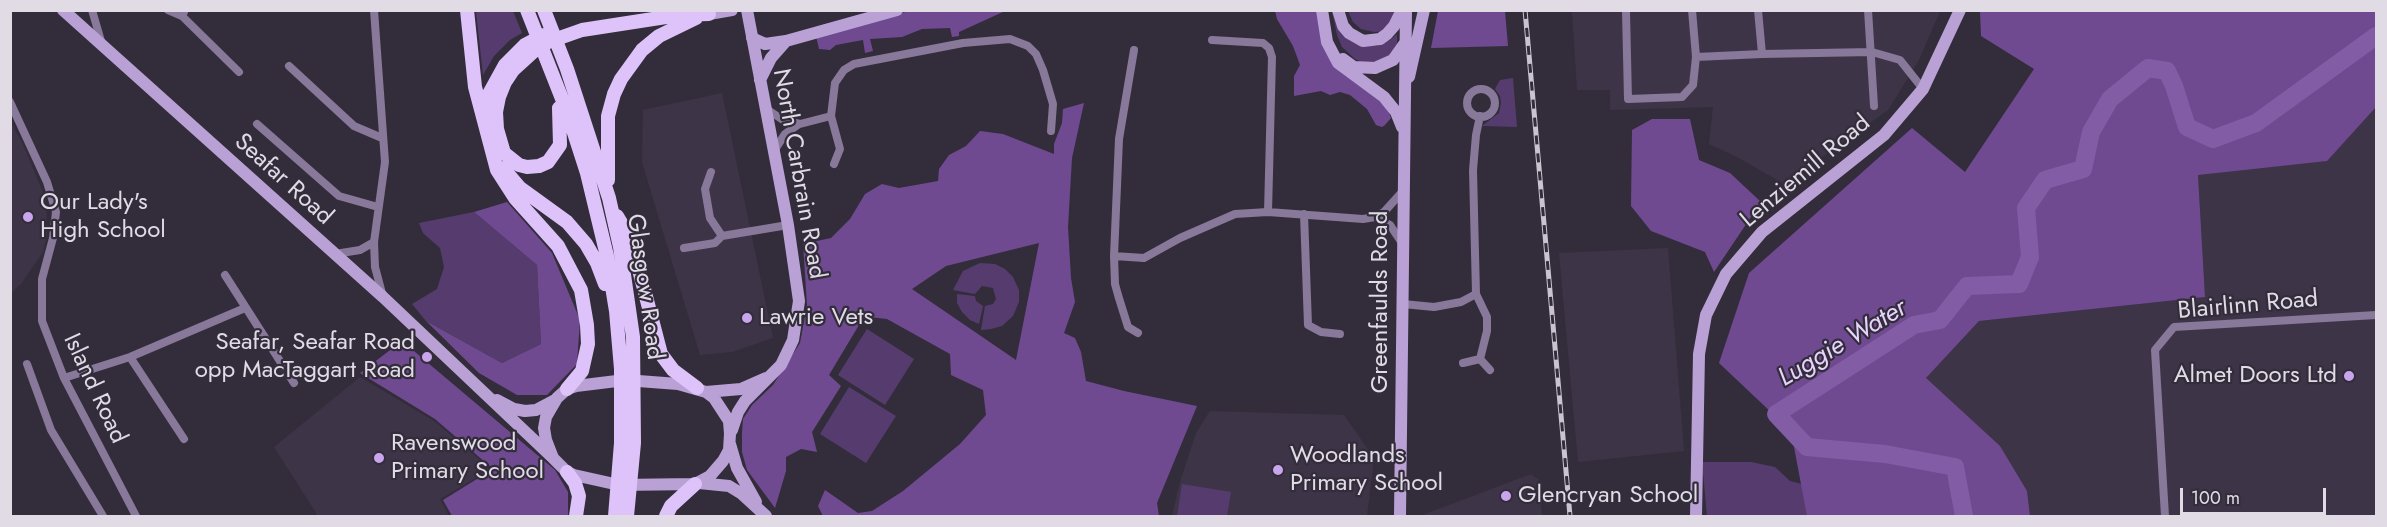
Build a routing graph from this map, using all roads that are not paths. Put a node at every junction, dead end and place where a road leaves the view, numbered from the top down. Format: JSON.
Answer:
{"nodes":[{"id":1,"x":63,"y":10,"type":"edge"},
{"id":2,"x":92,"y":10,"type":"edge"},
{"id":3,"x":168,"y":10,"type":"edge"},
{"id":4,"x":374,"y":10,"type":"edge"},
{"id":5,"x":467,"y":10,"type":"edge"},
{"id":6,"x":527,"y":10,"type":"edge"},
{"id":7,"x":544,"y":10,"type":"edge"},
{"id":8,"x":650,"y":10,"type":"edge"},
{"id":9,"x":732,"y":10,"type":"edge"},
{"id":10,"x":747,"y":10,"type":"edge"},
{"id":11,"x":897,"y":10,"type":"edge"},
{"id":12,"x":1322,"y":10,"type":"edge"},
{"id":13,"x":1338,"y":10,"type":"edge"},
{"id":14,"x":1404,"y":10,"type":"edge"},
{"id":15,"x":1424,"y":10,"type":"edge"},
{"id":16,"x":1692,"y":10,"type":"edge"},
{"id":17,"x":1758,"y":10,"type":"edge"},
{"id":18,"x":1868,"y":10,"type":"edge"},
{"id":19,"x":1960,"y":10,"type":"edge"},
{"id":20,"x":1626,"y":12,"type":"edge"},
{"id":21,"x":184,"y":13,"type":"edge"},
{"id":22,"x":709,"y":14,"type":"junction"},
{"id":23,"x":752,"y":38,"type":"junction"},
{"id":24,"x":1212,"y":40,"type":"dead end"},
{"id":25,"x":786,"y":41,"type":"junction"},
{"id":26,"x":1405,"y":42,"type":"junction"},
{"id":27,"x":104,"y":47,"type":"junction"},
{"id":28,"x":1134,"y":50,"type":"dead end"},
{"id":29,"x":1872,"y":52,"type":"junction"},
{"id":30,"x":1762,"y":54,"type":"junction"},
{"id":31,"x":1335,"y":56,"type":"junction"},
{"id":32,"x":1696,"y":57,"type":"junction"},
{"id":33,"x":289,"y":66,"type":"dead end"},
{"id":34,"x":239,"y":72,"type":"dead end"},
{"id":35,"x":555,"y":80,"type":"junction"},
{"id":36,"x":760,"y":80,"type":"junction"},
{"id":37,"x":1406,"y":87,"type":"junction"},
{"id":38,"x":1923,"y":89,"type":"junction"},
{"id":39,"x":10,"y":102,"type":"edge"},
{"id":40,"x":1874,"y":105,"type":"dead end"},
{"id":41,"x":765,"y":108,"type":"junction"},
{"id":42,"x":831,"y":116,"type":"junction"},
{"id":43,"x":1480,"y":116,"type":"dead end"},
{"id":44,"x":484,"y":120,"type":"junction"},
{"id":45,"x":257,"y":124,"type":"dead end"},
{"id":46,"x":800,"y":124,"type":"junction"},
{"id":47,"x":1051,"y":131,"type":"dead end"},
{"id":48,"x":1404,"y":134,"type":"junction"},
{"id":49,"x":382,"y":138,"type":"junction"},
{"id":50,"x":774,"y":152,"type":"junction"},
{"id":51,"x":495,"y":158,"type":"junction"},
{"id":52,"x":834,"y":164,"type":"dead end"},
{"id":53,"x":711,"y":172,"type":"dead end"},
{"id":54,"x":1403,"y":191,"type":"junction"},
{"id":55,"x":610,"y":201,"type":"junction"},
{"id":56,"x":378,"y":207,"type":"junction"},
{"id":57,"x":1268,"y":212,"type":"junction"},
{"id":58,"x":1304,"y":214,"type":"junction"},
{"id":59,"x":1375,"y":217,"type":"junction"},
{"id":60,"x":788,"y":225,"type":"junction"},
{"id":61,"x":722,"y":236,"type":"junction"},
{"id":62,"x":374,"y":242,"type":"junction"},
{"id":63,"x":1402,"y":243,"type":"junction"},
{"id":64,"x":684,"y":248,"type":"dead end"},
{"id":65,"x":335,"y":254,"type":"junction"},
{"id":66,"x":1114,"y":256,"type":"junction"},
{"id":67,"x":225,"y":275,"type":"dead end"},
{"id":68,"x":1476,"y":294,"type":"junction"},
{"id":69,"x":383,"y":297,"type":"junction"},
{"id":70,"x":1403,"y":304,"type":"junction"},
{"id":71,"x":245,"y":308,"type":"junction"},
{"id":72,"x":616,"y":311,"type":"junction"},
{"id":73,"x":2376,"y":315,"type":"edge"},
{"id":74,"x":1138,"y":333,"type":"dead end"},
{"id":75,"x":1340,"y":334,"type":"dead end"},
{"id":76,"x":130,"y":357,"type":"junction"},
{"id":77,"x":1480,"y":359,"type":"junction"},
{"id":78,"x":1463,"y":363,"type":"dead end"},
{"id":79,"x":27,"y":364,"type":"dead end"},
{"id":80,"x":1490,"y":370,"type":"dead end"},
{"id":81,"x":772,"y":375,"type":"junction"},
{"id":82,"x":64,"y":378,"type":"junction"},
{"id":83,"x":294,"y":383,"type":"dead end"},
{"id":84,"x":473,"y":384,"type":"junction"},
{"id":85,"x":702,"y":390,"type":"junction"},
{"id":86,"x":562,"y":394,"type":"junction"},
{"id":87,"x":730,"y":438,"type":"junction"},
{"id":88,"x":184,"y":439,"type":"dead end"},
{"id":89,"x":553,"y":458,"type":"junction"},
{"id":90,"x":567,"y":472,"type":"junction"},
{"id":91,"x":697,"y":484,"type":"junction"},
{"id":92,"x":763,"y":512,"type":"edge"},
{"id":93,"x":103,"y":516,"type":"edge"},
{"id":94,"x":136,"y":516,"type":"edge"},
{"id":95,"x":576,"y":516,"type":"edge"},
{"id":96,"x":615,"y":516,"type":"edge"},
{"id":97,"x":627,"y":516,"type":"edge"},
{"id":98,"x":666,"y":516,"type":"edge"},
{"id":99,"x":1400,"y":516,"type":"edge"},
{"id":100,"x":1696,"y":516,"type":"edge"},
{"id":101,"x":2165,"y":516,"type":"edge"}],
"edges":[{"from":1,"to":27,"type":"street","name":"Seafar Road"},
{"from":2,"to":27,"type":"street"},
{"from":3,"to":21,"type":"street"},
{"from":4,"to":49,"type":"street"},
{"from":5,"to":44,"type":"main road"},
{"from":6,"to":35,"type":"main road"},
{"from":7,"to":55,"type":"main road","name":"Glasgow Road"},
{"from":8,"to":44,"type":"main road"},
{"from":9,"to":22,"type":"street"},
{"from":10,"to":23,"type":"street","name":"North Carbrain Road"},
{"from":11,"to":25,"type":"street"},
{"from":12,"to":31,"type":"street"},
{"from":13,"to":14,"type":"street"},
{"from":14,"to":26,"type":"street"},
{"from":15,"to":37,"type":"street"},
{"from":16,"to":32,"type":"street"},
{"from":17,"to":30,"type":"street"},
{"from":18,"to":29,"type":"street"},
{"from":19,"to":38,"type":"street","name":"Lenziemill Road"},
{"from":20,"to":32,"type":"street"},
{"from":21,"to":34,"type":"street"},
{"from":22,"to":35,"type":"main road"},
{"from":22,"to":55,"type":"main road"},
{"from":23,"to":25,"type":"street"},
{"from":23,"to":36,"type":"street","name":"North Carbrain Road"},
{"from":24,"to":57,"type":"street"},
{"from":25,"to":36,"type":"street"},
{"from":26,"to":31,"type":"street"},
{"from":26,"to":37,"type":"street"},
{"from":27,"to":65,"type":"street","name":"Seafar Road"},
{"from":28,"to":66,"type":"street"},
{"from":29,"to":30,"type":"street"},
{"from":29,"to":38,"type":"street"},
{"from":29,"to":40,"type":"street"},
{"from":30,"to":32,"type":"street"},
{"from":31,"to":48,"type":"street"},
{"from":33,"to":49,"type":"street"},
{"from":35,"to":72,"type":"main road","name":"Glasgow Road"},
{"from":36,"to":41,"type":"street","name":"North Carbrain Road"},
{"from":37,"to":48,"type":"street","name":"Greenfaulds Road"},
{"from":38,"to":100,"type":"street","name":"Lenziemill Road"},
{"from":39,"to":82,"type":"street","name":"Island Road"},
{"from":41,"to":46,"type":"street"},
{"from":41,"to":50,"type":"street","name":"North Carbrain Road"},
{"from":42,"to":46,"type":"street"},
{"from":42,"to":47,"type":"street"},
{"from":42,"to":52,"type":"street"},
{"from":43,"to":68,"type":"street"},
{"from":44,"to":51,"type":"main road"},
{"from":45,"to":56,"type":"street"},
{"from":46,"to":50,"type":"street"},
{"from":48,"to":54,"type":"street","name":"Greenfaulds Road"},
{"from":49,"to":56,"type":"street"},
{"from":50,"to":60,"type":"street","name":"North Carbrain Road"},
{"from":51,"to":72,"type":"main road"},
{"from":51,"to":86,"type":"main road"},
{"from":53,"to":61,"type":"street"},
{"from":54,"to":59,"type":"street"},
{"from":54,"to":63,"type":"street","name":"Greenfaulds Road"},
{"from":55,"to":85,"type":"main road"},
{"from":55,"to":97,"type":"main road","name":"Glasgow Road"},
{"from":56,"to":62,"type":"street"},
{"from":57,"to":58,"type":"street"},
{"from":57,"to":66,"type":"street"},
{"from":58,"to":59,"type":"street"},
{"from":58,"to":75,"type":"street"},
{"from":59,"to":63,"type":"street"},
{"from":60,"to":61,"type":"street"},
{"from":60,"to":81,"type":"street","name":"North Carbrain Road"},
{"from":61,"to":64,"type":"street"},
{"from":62,"to":65,"type":"street"},
{"from":62,"to":69,"type":"street"},
{"from":63,"to":70,"type":"street","name":"Greenfaulds Road"},
{"from":65,"to":69,"type":"street","name":"Seafar Road"},
{"from":66,"to":74,"type":"street"},
{"from":67,"to":71,"type":"street"},
{"from":68,"to":70,"type":"street"},
{"from":68,"to":77,"type":"street"},
{"from":69,"to":84,"type":"street","name":"Seafar Road"},
{"from":70,"to":99,"type":"street","name":"Greenfaulds Road"},
{"from":71,"to":76,"type":"street"},
{"from":71,"to":83,"type":"street"},
{"from":72,"to":96,"type":"main road","name":"Glasgow Road"},
{"from":73,"to":101,"type":"street","name":"Blairlinn Road"},
{"from":76,"to":82,"type":"street"},
{"from":76,"to":88,"type":"street"},
{"from":77,"to":78,"type":"street"},
{"from":77,"to":80,"type":"street"},
{"from":79,"to":93,"type":"street"},
{"from":81,"to":85,"type":"street"},
{"from":81,"to":87,"type":"street","name":"North Carbrain Road"},
{"from":82,"to":94,"type":"street","name":"Island Road"},
{"from":84,"to":86,"type":"street","name":"Seafar Road"},
{"from":84,"to":89,"type":"street","name":"Seafar Road"},
{"from":85,"to":86,"type":"street"},
{"from":85,"to":87,"type":"street"},
{"from":86,"to":89,"type":"street"},
{"from":87,"to":91,"type":"street"},
{"from":87,"to":92,"type":"street"},
{"from":89,"to":90,"type":"street"},
{"from":90,"to":91,"type":"street"},
{"from":90,"to":95,"type":"main road"},
{"from":91,"to":92,"type":"street"},
{"from":91,"to":98,"type":"main road"}]}
